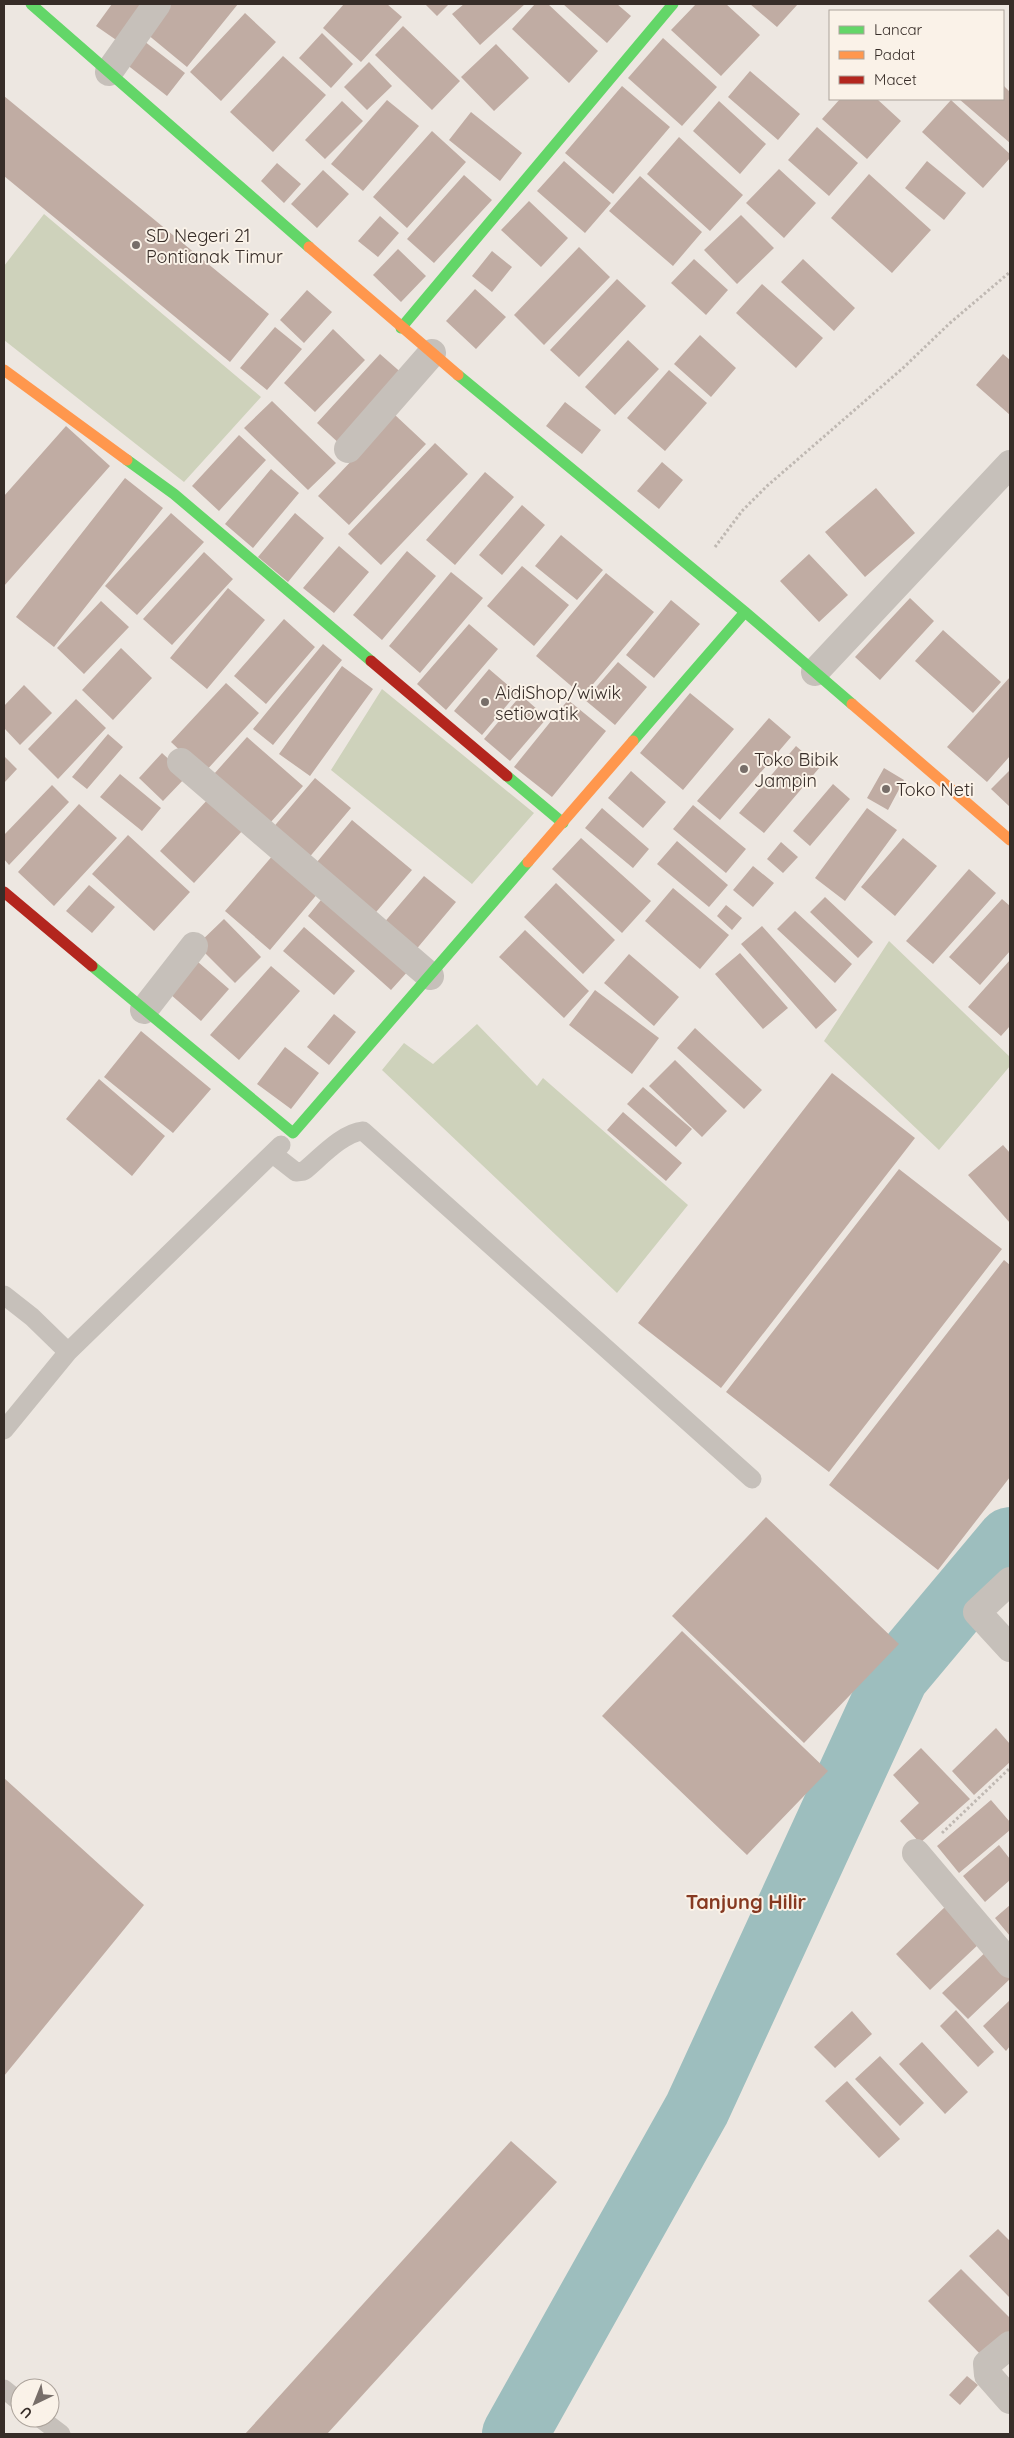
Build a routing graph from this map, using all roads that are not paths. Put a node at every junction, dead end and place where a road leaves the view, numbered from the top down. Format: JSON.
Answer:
{"nodes":[{"id":1,"x":31,"y":4,"type":"edge"},
{"id":2,"x":157,"y":4,"type":"edge"},
{"id":3,"x":673,"y":4,"type":"edge"},
{"id":4,"x":109,"y":72,"type":"junction"},
{"id":5,"x":401,"y":328,"type":"junction"},
{"id":6,"x":432,"y":353,"type":"junction"},
{"id":7,"x":4,"y":370,"type":"edge"},
{"id":8,"x":348,"y":449,"type":"dead end"},
{"id":9,"x":1010,"y":464,"type":"edge"},
{"id":10,"x":745,"y":612,"type":"junction"},
{"id":11,"x":815,"y":672,"type":"junction"},
{"id":12,"x":181,"y":762,"type":"dead end"},
{"id":13,"x":563,"y":823,"type":"junction"},
{"id":14,"x":1010,"y":840,"type":"edge"},
{"id":15,"x":4,"y":892,"type":"edge"},
{"id":16,"x":194,"y":946,"type":"dead end"},
{"id":17,"x":430,"y":976,"type":"junction"},
{"id":18,"x":144,"y":1010,"type":"junction"},
{"id":19,"x":293,"y":1133,"type":"junction"},
{"id":20,"x":273,"y":1154,"type":"junction"},
{"id":21,"x":4,"y":1295,"type":"edge"},
{"id":22,"x":68,"y":1352,"type":"junction"},
{"id":23,"x":4,"y":1430,"type":"edge"},
{"id":24,"x":752,"y":1479,"type":"dead end"},
{"id":25,"x":1010,"y":1581,"type":"edge"},
{"id":26,"x":1010,"y":1648,"type":"edge"},
{"id":27,"x":916,"y":1853,"type":"road end"},
{"id":28,"x":1010,"y":1964,"type":"edge"},
{"id":29,"x":1010,"y":2345,"type":"edge"},
{"id":30,"x":1010,"y":2400,"type":"edge"}],
"edges":[{"from":1,"to":4,"type":"street"},
{"from":2,"to":4,"type":"street"},
{"from":3,"to":5,"type":"street"},
{"from":4,"to":5,"type":"street"},
{"from":5,"to":6,"type":"street"},
{"from":6,"to":8,"type":"street"},
{"from":6,"to":10,"type":"street"},
{"from":7,"to":13,"type":"street"},
{"from":9,"to":11,"type":"street"},
{"from":10,"to":11,"type":"street"},
{"from":10,"to":13,"type":"street"},
{"from":11,"to":14,"type":"street"},
{"from":12,"to":17,"type":"street"},
{"from":13,"to":17,"type":"street"},
{"from":15,"to":18,"type":"street"},
{"from":16,"to":18,"type":"street"},
{"from":17,"to":19,"type":"street"},
{"from":18,"to":19,"type":"street"},
{"from":19,"to":20,"type":"lane"},
{"from":20,"to":22,"type":"lane"},
{"from":20,"to":24,"type":"lane"},
{"from":21,"to":22,"type":"lane"},
{"from":22,"to":23,"type":"lane"},
{"from":25,"to":26,"type":"street"},
{"from":27,"to":28,"type":"street"},
{"from":29,"to":30,"type":"street"}]}
